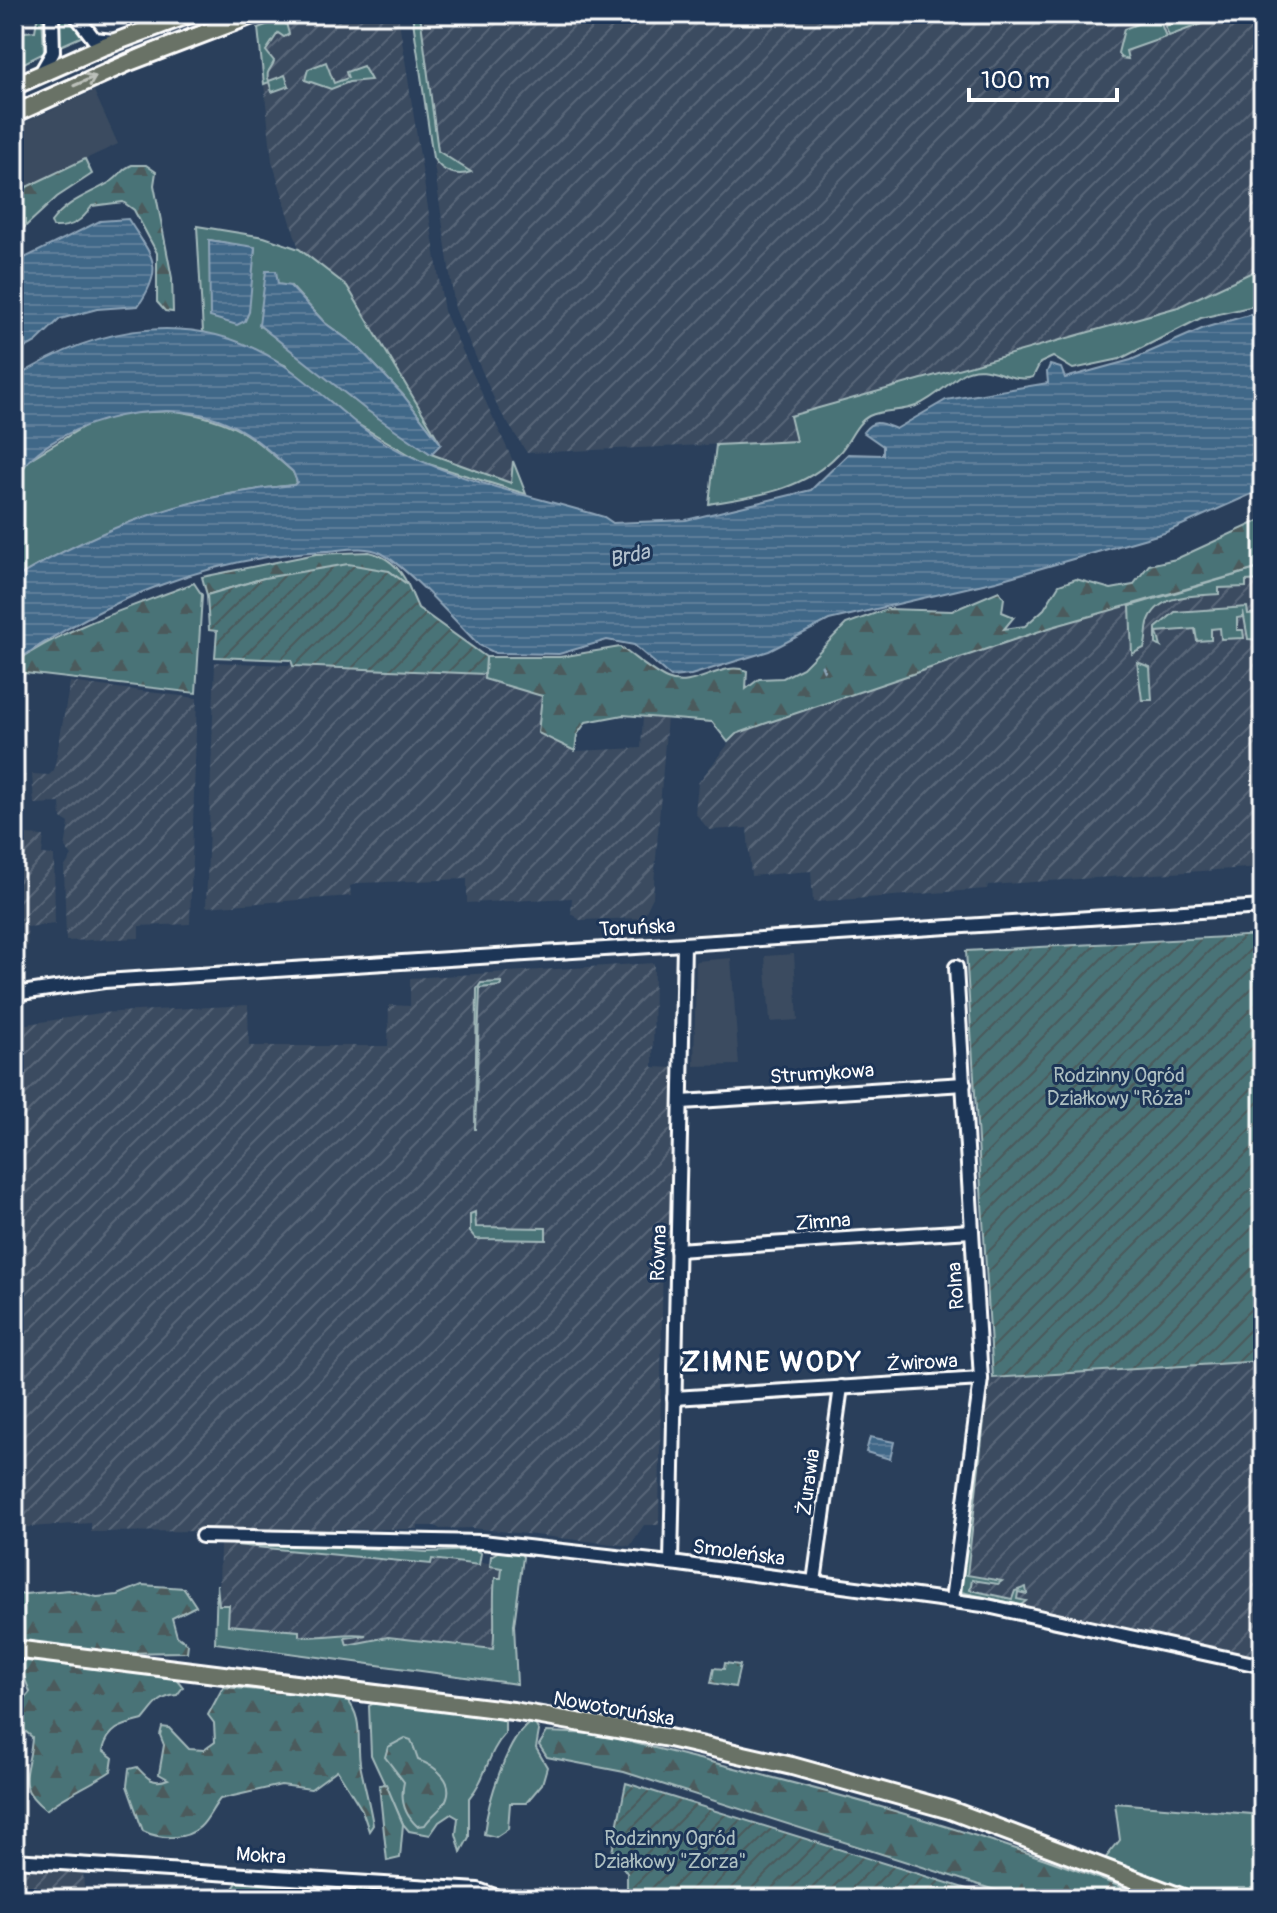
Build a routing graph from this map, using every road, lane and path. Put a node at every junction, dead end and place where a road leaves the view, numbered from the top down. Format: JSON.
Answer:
{"nodes":[{"id":1,"x":52,"y":14,"type":"edge"},
{"id":2,"x":75,"y":14,"type":"edge"},
{"id":3,"x":190,"y":14,"type":"edge"},
{"id":4,"x":255,"y":14,"type":"edge"},
{"id":5,"x":117,"y":41,"type":"junction"},
{"id":6,"x":41,"y":73,"type":"junction"},
{"id":7,"x":14,"y":86,"type":"edge"},
{"id":8,"x":14,"y":114,"type":"edge"},
{"id":9,"x":1263,"y":907,"type":"edge"},
{"id":10,"x":684,"y":944,"type":"junction"},
{"id":11,"x":956,"y":967,"type":"dead end"},
{"id":12,"x":14,"y":994,"type":"edge"},
{"id":13,"x":964,"y":1084,"type":"junction"},
{"id":14,"x":682,"y":1102,"type":"junction"},
{"id":15,"x":971,"y":1231,"type":"junction"},
{"id":16,"x":677,"y":1250,"type":"junction"},
{"id":17,"x":981,"y":1379,"type":"junction"},
{"id":18,"x":841,"y":1387,"type":"junction"},
{"id":19,"x":674,"y":1398,"type":"junction"},
{"id":20,"x":202,"y":1536,"type":"dead end"},
{"id":21,"x":671,"y":1563,"type":"junction"},
{"id":22,"x":814,"y":1582,"type":"junction"},
{"id":23,"x":952,"y":1600,"type":"junction"},
{"id":24,"x":14,"y":1649,"type":"edge"},
{"id":25,"x":1263,"y":1666,"type":"edge"},
{"id":26,"x":14,"y":1860,"type":"edge"},
{"id":27,"x":503,"y":1899,"type":"edge"},
{"id":28,"x":1186,"y":1899,"type":"edge"}],
"edges":[{"from":1,"to":6,"type":"street"},
{"from":2,"to":5,"type":"street"},
{"from":3,"to":5,"type":"main road"},
{"from":8,"to":4,"type":"main road","one_way":true},
{"from":5,"to":6,"type":"main road"},
{"from":6,"to":7,"type":"main road"},
{"from":9,"to":10,"type":"street","name":"Toruńska"},
{"from":10,"to":12,"type":"street","name":"Toruńska"},
{"from":10,"to":14,"type":"street","name":"Równa"},
{"from":11,"to":13,"type":"street","name":"Rolna"},
{"from":13,"to":14,"type":"street","name":"Strumykowa"},
{"from":13,"to":15,"type":"street","name":"Rolna"},
{"from":14,"to":16,"type":"street","name":"Równa"},
{"from":15,"to":16,"type":"street","name":"Zimna"},
{"from":15,"to":17,"type":"street","name":"Rolna"},
{"from":16,"to":19,"type":"street","name":"Równa"},
{"from":17,"to":18,"type":"street","name":"Żwirowa"},
{"from":17,"to":23,"type":"street","name":"Rolna"},
{"from":18,"to":19,"type":"street","name":"Żwirowa"},
{"from":18,"to":22,"type":"street","name":"Żurawia"},
{"from":19,"to":21,"type":"street","name":"Równa"},
{"from":20,"to":21,"type":"street","name":"Smoleńska"},
{"from":21,"to":22,"type":"street","name":"Smoleńska"},
{"from":22,"to":23,"type":"street","name":"Smoleńska"},
{"from":23,"to":25,"type":"street","name":"Smoleńska"},
{"from":24,"to":28,"type":"main road","name":"Nowotoruńska"},
{"from":26,"to":27,"type":"street","name":"Mokra"}]}
